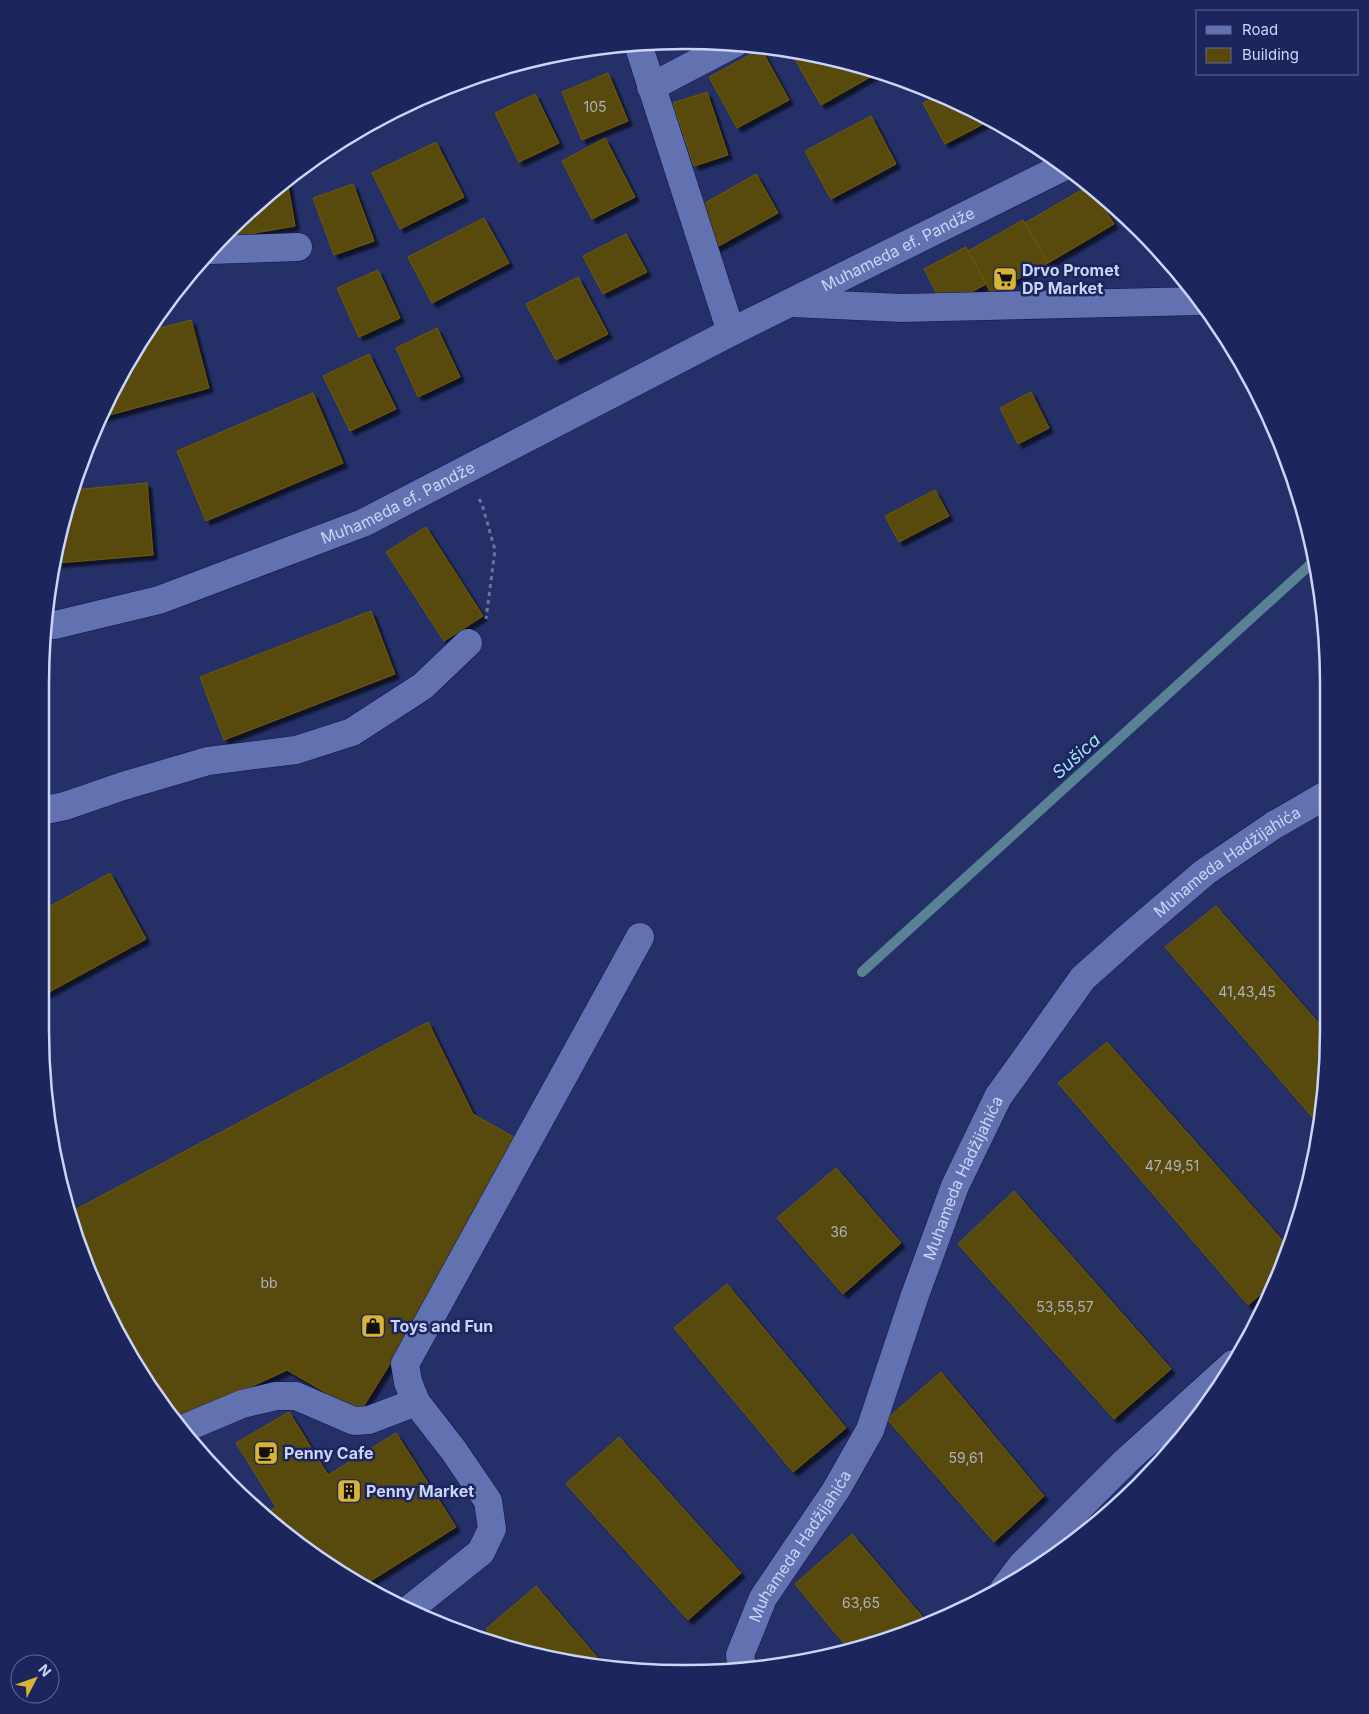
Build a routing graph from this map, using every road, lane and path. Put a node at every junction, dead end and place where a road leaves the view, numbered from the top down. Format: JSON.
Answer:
{"nodes":[{"id":1,"x":640,"y":50,"type":"edge"},
{"id":2,"x":723,"y":50,"type":"edge"},
{"id":3,"x":651,"y":87,"type":"junction"},
{"id":4,"x":1057,"y":170,"type":"edge"},
{"id":5,"x":298,"y":247,"type":"dead end"},
{"id":6,"x":221,"y":250,"type":"edge"},
{"id":7,"x":1192,"y":301,"type":"edge"},
{"id":8,"x":789,"y":303,"type":"junction"},
{"id":9,"x":731,"y":332,"type":"junction"},
{"id":10,"x":463,"y":472,"type":"junction"},
{"id":11,"x":52,"y":625,"type":"edge"},
{"id":12,"x":468,"y":643,"type":"joint"},
{"id":13,"x":1320,"y":799,"type":"edge"},
{"id":14,"x":49,"y":809,"type":"edge"},
{"id":15,"x":640,"y":937,"type":"dead end"},
{"id":16,"x":1214,"y":1381,"type":"edge"},
{"id":17,"x":416,"y":1402,"type":"junction"},
{"id":18,"x":188,"y":1427,"type":"edge"},
{"id":19,"x":1018,"y":1570,"type":"edge"},
{"id":20,"x":415,"y":1605,"type":"edge"},
{"id":21,"x":741,"y":1663,"type":"edge"}],
"edges":[{"from":1,"to":3,"type":"street"},
{"from":2,"to":3,"type":"street"},
{"from":3,"to":9,"type":"street"},
{"from":4,"to":8,"type":"street","name":"Muhameda ef. Pandže"},
{"from":5,"to":6,"type":"street"},
{"from":7,"to":8,"type":"street"},
{"from":8,"to":9,"type":"street","name":"Muhameda ef. Pandže"},
{"from":9,"to":10,"type":"street","name":"Muhameda ef. Pandže"},
{"from":10,"to":11,"type":"street","name":"Muhameda ef. Pandže"},
{"from":10,"to":12,"type":"path"},
{"from":12,"to":14,"type":"street"},
{"from":13,"to":21,"type":"street","name":"Muhameda Hadžijahića"},
{"from":15,"to":17,"type":"street"},
{"from":16,"to":19,"type":"street"},
{"from":17,"to":18,"type":"street"},
{"from":17,"to":20,"type":"street"}]}
